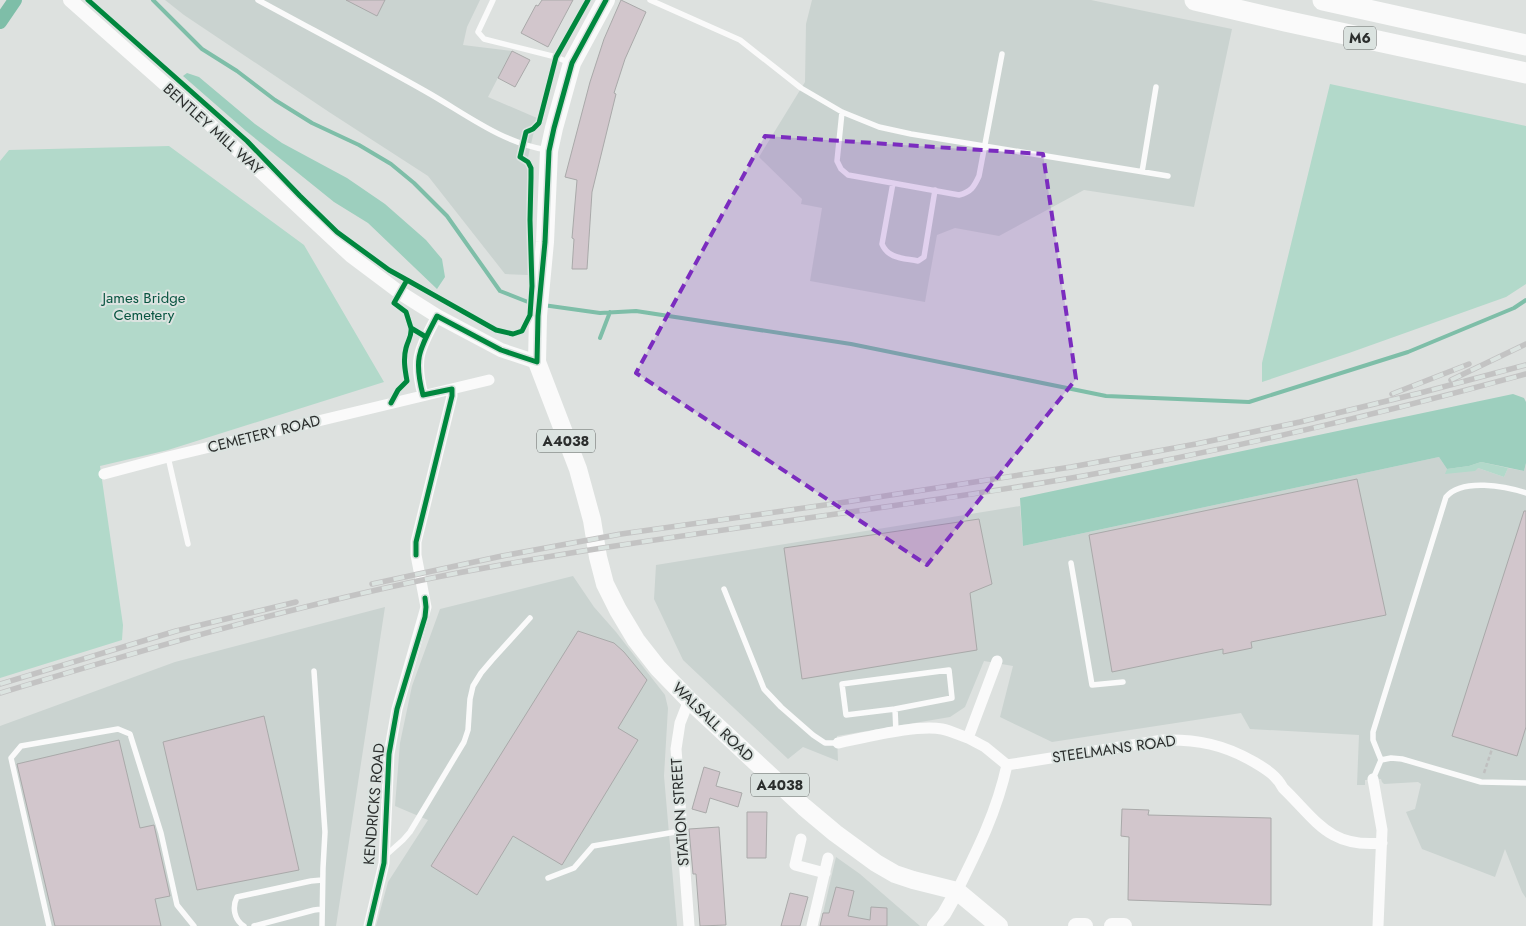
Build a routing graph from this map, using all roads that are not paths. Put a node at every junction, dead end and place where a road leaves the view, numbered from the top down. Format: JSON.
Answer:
{"nodes":[{"id":1,"x":70,"y":0,"type":"edge"},
{"id":2,"x":258,"y":0,"type":"edge"},
{"id":3,"x":492,"y":0,"type":"edge"},
{"id":4,"x":606,"y":0,"type":"edge"},
{"id":5,"x":650,"y":0,"type":"edge"},
{"id":6,"x":1195,"y":0,"type":"edge"},
{"id":7,"x":1323,"y":0,"type":"edge"},
{"id":8,"x":1526,"y":45,"type":"edge"},
{"id":9,"x":1002,"y":54,"type":"dead end"},
{"id":10,"x":572,"y":64,"type":"junction"},
{"id":11,"x":1526,"y":73,"type":"edge"},
{"id":12,"x":1156,"y":87,"type":"dead end"},
{"id":13,"x":842,"y":112,"type":"junction"},
{"id":14,"x":985,"y":146,"type":"junction"},
{"id":15,"x":549,"y":151,"type":"junction"},
{"id":16,"x":1142,"y":172,"type":"junction"},
{"id":17,"x":1168,"y":176,"type":"dead end"},
{"id":18,"x":893,"y":183,"type":"junction"},
{"id":19,"x":935,"y":190,"type":"junction"},
{"id":20,"x":437,"y":316,"type":"junction"},
{"id":21,"x":537,"y":362,"type":"junction"},
{"id":22,"x":489,"y":380,"type":"dead end"},
{"id":23,"x":452,"y":389,"type":"junction"},
{"id":24,"x":423,"y":395,"type":"junction"},
{"id":25,"x":168,"y":457,"type":"junction"},
{"id":26,"x":104,"y":474,"type":"dead end"},
{"id":27,"x":1526,"y":493,"type":"edge"},
{"id":28,"x":188,"y":544,"type":"dead end"},
{"id":29,"x":1071,"y":563,"type":"dead end"},
{"id":30,"x":724,"y":589,"type":"dead end"},
{"id":31,"x":530,"y":618,"type":"dead end"},
{"id":32,"x":997,"y":661,"type":"dead end"},
{"id":33,"x":314,"y":671,"type":"dead end"},
{"id":34,"x":1123,"y":682,"type":"dead end"},
{"id":35,"x":689,"y":700,"type":"junction"},
{"id":36,"x":895,"y":710,"type":"junction"},
{"id":37,"x":896,"y":732,"type":"junction"},
{"id":38,"x":968,"y":738,"type":"junction"},
{"id":39,"x":838,"y":743,"type":"joint"},
{"id":40,"x":1381,"y":760,"type":"junction"},
{"id":41,"x":1007,"y":765,"type":"junction"},
{"id":42,"x":1373,"y":779,"type":"joint"},
{"id":43,"x":1526,"y":783,"type":"edge"},
{"id":44,"x":681,"y":831,"type":"junction"},
{"id":45,"x":802,"y":839,"type":"dead end"},
{"id":46,"x":1382,"y":843,"type":"junction"},
{"id":47,"x":384,"y":858,"type":"junction"},
{"id":48,"x":828,"y":858,"type":"dead end"},
{"id":49,"x":825,"y":873,"type":"junction"},
{"id":50,"x":548,"y":878,"type":"dead end"},
{"id":51,"x":322,"y":880,"type":"junction"},
{"id":52,"x":957,"y":891,"type":"junction"},
{"id":53,"x":322,"y":909,"type":"junction"},
{"id":54,"x":49,"y":926,"type":"edge"},
{"id":55,"x":194,"y":926,"type":"edge"},
{"id":56,"x":244,"y":926,"type":"edge"},
{"id":57,"x":254,"y":926,"type":"edge"},
{"id":58,"x":322,"y":926,"type":"edge"},
{"id":59,"x":369,"y":926,"type":"edge"},
{"id":60,"x":689,"y":926,"type":"edge"},
{"id":61,"x":812,"y":926,"type":"edge"},
{"id":62,"x":934,"y":926,"type":"edge"},
{"id":63,"x":999,"y":926,"type":"edge"},
{"id":64,"x":1076,"y":926,"type":"edge"},
{"id":65,"x":1086,"y":926,"type":"edge"},
{"id":66,"x":1112,"y":926,"type":"edge"},
{"id":67,"x":1124,"y":926,"type":"edge"},
{"id":68,"x":1378,"y":926,"type":"edge"}],
"edges":[{"from":1,"to":20,"type":"street","name":"BENTLEY MILL WAY"},
{"from":2,"to":15,"type":"lane"},
{"from":3,"to":10,"type":"lane"},
{"from":4,"to":10,"type":"main road","number":"A4038"},
{"from":5,"to":13,"type":"lane"},
{"from":6,"to":11,"type":"highway","number":"M6"},
{"from":7,"to":8,"type":"highway","number":"M6"},
{"from":9,"to":14,"type":"lane"},
{"from":10,"to":15,"type":"main road","number":"A4038"},
{"from":12,"to":16,"type":"lane"},
{"from":13,"to":14,"type":"lane"},
{"from":13,"to":18,"type":"lane"},
{"from":14,"to":16,"type":"lane"},
{"from":14,"to":19,"type":"lane"},
{"from":15,"to":21,"type":"main road","number":"A4038"},
{"from":16,"to":17,"type":"lane"},
{"from":18,"to":19,"type":"lane"},
{"from":18,"to":19,"type":"lane"},
{"from":20,"to":21,"type":"street","name":"BENTLEY MILL WAY"},
{"from":20,"to":24,"type":"street"},
{"from":21,"to":35,"type":"main road","name":"WALSALL ROAD","number":"A4038"},
{"from":22,"to":23,"type":"street","name":"CEMETERY ROAD"},
{"from":23,"to":24,"type":"street","name":"CEMETERY ROAD"},
{"from":23,"to":47,"type":"street","name":"KENDRICKS ROAD"},
{"from":24,"to":25,"type":"street","name":"CEMETERY ROAD"},
{"from":25,"to":26,"type":"street","name":"CEMETERY ROAD"},
{"from":25,"to":28,"type":"lane"},
{"from":27,"to":40,"type":"lane"},
{"from":29,"to":34,"type":"lane"},
{"from":30,"to":39,"type":"lane"},
{"from":31,"to":47,"type":"lane"},
{"from":32,"to":38,"type":"street"},
{"from":33,"to":51,"type":"lane"},
{"from":35,"to":44,"type":"street","name":"STATION STREET"},
{"from":35,"to":52,"type":"main road","name":"WALSALL ROAD","number":"A4038"},
{"from":36,"to":36,"type":"lane"},
{"from":36,"to":37,"type":"lane"},
{"from":37,"to":38,"type":"street"},
{"from":37,"to":39,"type":"street"},
{"from":38,"to":41,"type":"street"},
{"from":40,"to":42,"type":"lane"},
{"from":40,"to":43,"type":"lane"},
{"from":41,"to":46,"type":"street","name":"STEELMANS ROAD"},
{"from":41,"to":52,"type":"street"},
{"from":42,"to":46,"type":"street"},
{"from":44,"to":50,"type":"lane"},
{"from":44,"to":60,"type":"street","name":"STATION STREET"},
{"from":45,"to":49,"type":"street"},
{"from":46,"to":68,"type":"street"},
{"from":47,"to":59,"type":"street","name":"KENDRICKS ROAD"},
{"from":48,"to":49,"type":"street"},
{"from":49,"to":61,"type":"street"},
{"from":51,"to":53,"type":"lane"},
{"from":51,"to":56,"type":"lane"},
{"from":52,"to":62,"type":"street"},
{"from":52,"to":63,"type":"main road","name":"WALSALL ROAD","number":"A4038"},
{"from":53,"to":57,"type":"lane"},
{"from":53,"to":58,"type":"lane"},
{"from":54,"to":55,"type":"lane"},
{"from":64,"to":65,"type":"main road"},
{"from":66,"to":67,"type":"main road"}]}
